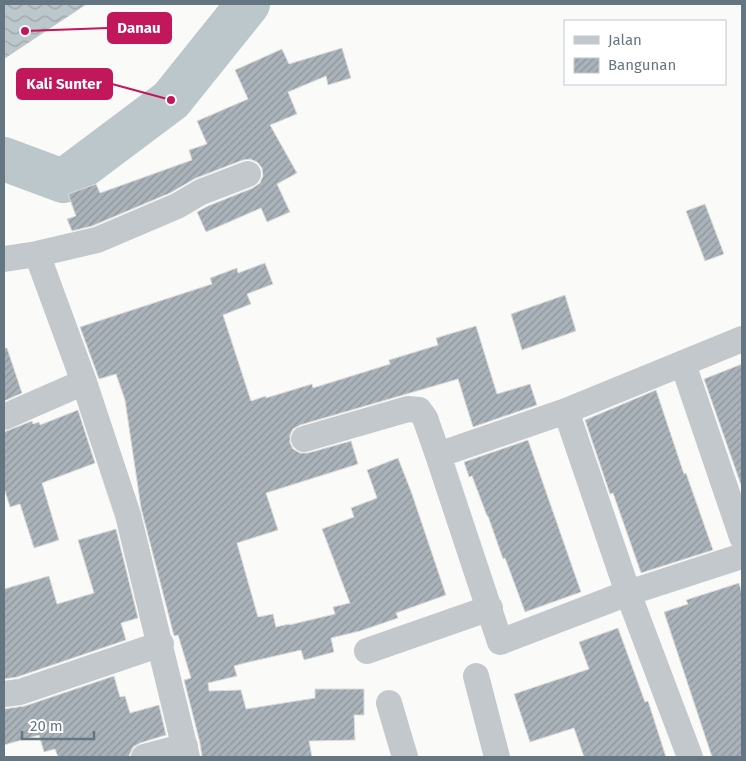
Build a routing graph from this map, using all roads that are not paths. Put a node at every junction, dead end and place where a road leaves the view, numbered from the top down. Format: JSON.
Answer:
{"nodes":[{"id":1,"x":248,"y":174,"type":"dead end"},
{"id":2,"x":37,"y":254,"type":"junction"},
{"id":3,"x":4,"y":258,"type":"edge"},
{"id":4,"x":742,"y":339,"type":"edge"},
{"id":5,"x":683,"y":364,"type":"junction"},
{"id":6,"x":84,"y":382,"type":"junction"},
{"id":7,"x":566,"y":411,"type":"junction"},
{"id":8,"x":4,"y":417,"type":"edge"},
{"id":9,"x":304,"y":439,"type":"dead end"},
{"id":10,"x":438,"y":455,"type":"junction"},
{"id":11,"x":742,"y":537,"type":"edge"},
{"id":12,"x":742,"y":556,"type":"edge"},
{"id":13,"x":628,"y":593,"type":"junction"},
{"id":14,"x":490,"y":608,"type":"junction"},
{"id":15,"x":161,"y":644,"type":"junction"},
{"id":16,"x":367,"y":651,"type":"dead end"},
{"id":17,"x":476,"y":676,"type":"dead end"},
{"id":18,"x":4,"y":694,"type":"edge"},
{"id":19,"x":389,"y":703,"type":"dead end"},
{"id":20,"x":186,"y":752,"type":"edge"},
{"id":21,"x":144,"y":757,"type":"edge"},
{"id":22,"x":404,"y":757,"type":"edge"},
{"id":23,"x":497,"y":757,"type":"edge"},
{"id":24,"x":690,"y":757,"type":"edge"}],
"edges":[{"from":1,"to":2,"type":"street"},
{"from":2,"to":3,"type":"street"},
{"from":2,"to":6,"type":"street"},
{"from":4,"to":5,"type":"street"},
{"from":5,"to":7,"type":"street"},
{"from":5,"to":11,"type":"street"},
{"from":6,"to":8,"type":"street"},
{"from":6,"to":15,"type":"street"},
{"from":7,"to":10,"type":"street"},
{"from":7,"to":13,"type":"street"},
{"from":9,"to":10,"type":"street"},
{"from":10,"to":14,"type":"street"},
{"from":12,"to":13,"type":"street"},
{"from":13,"to":14,"type":"street"},
{"from":13,"to":24,"type":"street"},
{"from":14,"to":16,"type":"street"},
{"from":15,"to":18,"type":"street"},
{"from":15,"to":20,"type":"street"},
{"from":17,"to":23,"type":"street"},
{"from":19,"to":22,"type":"street"},
{"from":20,"to":21,"type":"street"}]}
